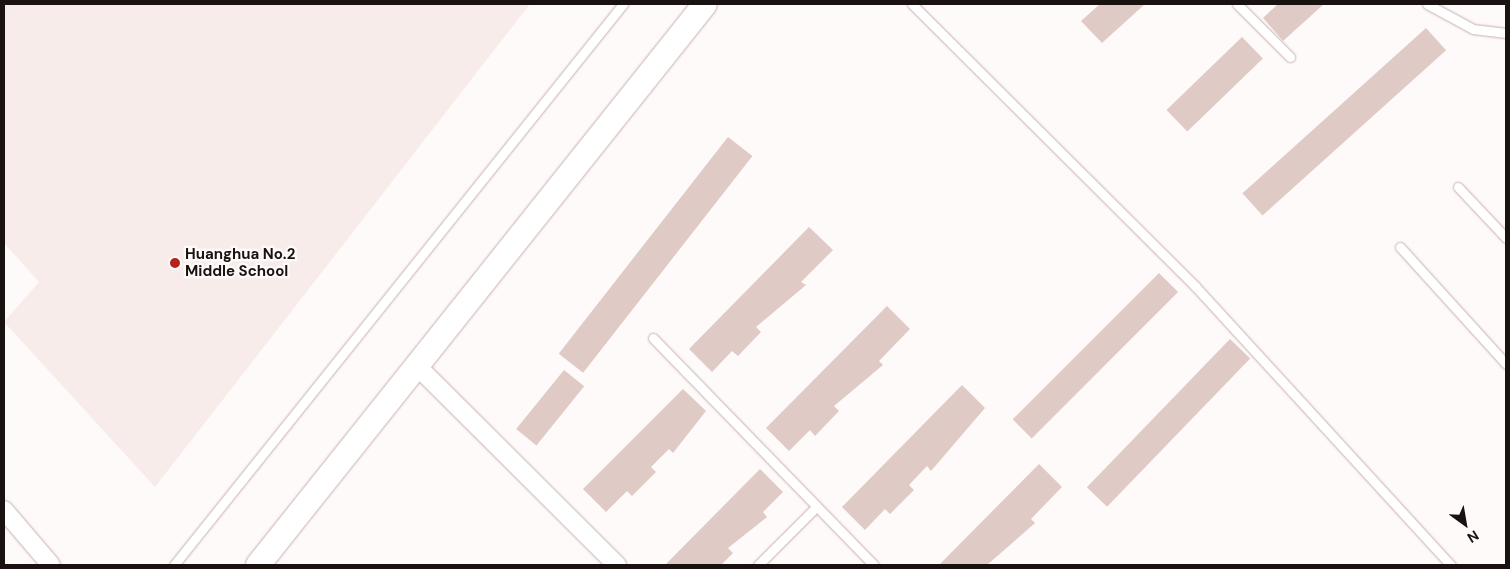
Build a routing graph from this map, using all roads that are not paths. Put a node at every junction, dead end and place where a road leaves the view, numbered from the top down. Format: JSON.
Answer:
{"nodes":[{"id":1,"x":623,"y":4,"type":"edge"},
{"id":2,"x":705,"y":4,"type":"edge"},
{"id":3,"x":912,"y":4,"type":"edge"},
{"id":4,"x":1236,"y":4,"type":"edge"},
{"id":5,"x":1427,"y":4,"type":"edge"},
{"id":6,"x":1506,"y":33,"type":"edge"},
{"id":7,"x":1290,"y":57,"type":"dead end"},
{"id":8,"x":1458,"y":187,"type":"dead end"},
{"id":9,"x":1506,"y":238,"type":"edge"},
{"id":10,"x":1400,"y":247,"type":"dead end"},
{"id":11,"x":653,"y":338,"type":"dead end"},
{"id":12,"x":1506,"y":364,"type":"edge"},
{"id":13,"x":416,"y":365,"type":"junction"},
{"id":14,"x":817,"y":506,"type":"junction"},
{"id":15,"x":4,"y":510,"type":"edge"},
{"id":16,"x":51,"y":565,"type":"edge"},
{"id":17,"x":174,"y":565,"type":"edge"},
{"id":18,"x":258,"y":565,"type":"edge"},
{"id":19,"x":617,"y":565,"type":"edge"},
{"id":20,"x":758,"y":565,"type":"edge"},
{"id":21,"x":874,"y":565,"type":"edge"},
{"id":22,"x":1451,"y":565,"type":"edge"}],
"edges":[{"from":1,"to":17,"type":"lane"},
{"from":2,"to":13,"type":"street"},
{"from":3,"to":22,"type":"lane"},
{"from":4,"to":7,"type":"lane"},
{"from":5,"to":6,"type":"lane"},
{"from":8,"to":9,"type":"lane"},
{"from":10,"to":12,"type":"lane"},
{"from":11,"to":14,"type":"lane"},
{"from":13,"to":18,"type":"street"},
{"from":13,"to":19,"type":"street"},
{"from":14,"to":20,"type":"lane"},
{"from":14,"to":21,"type":"lane"},
{"from":15,"to":16,"type":"street"}]}
